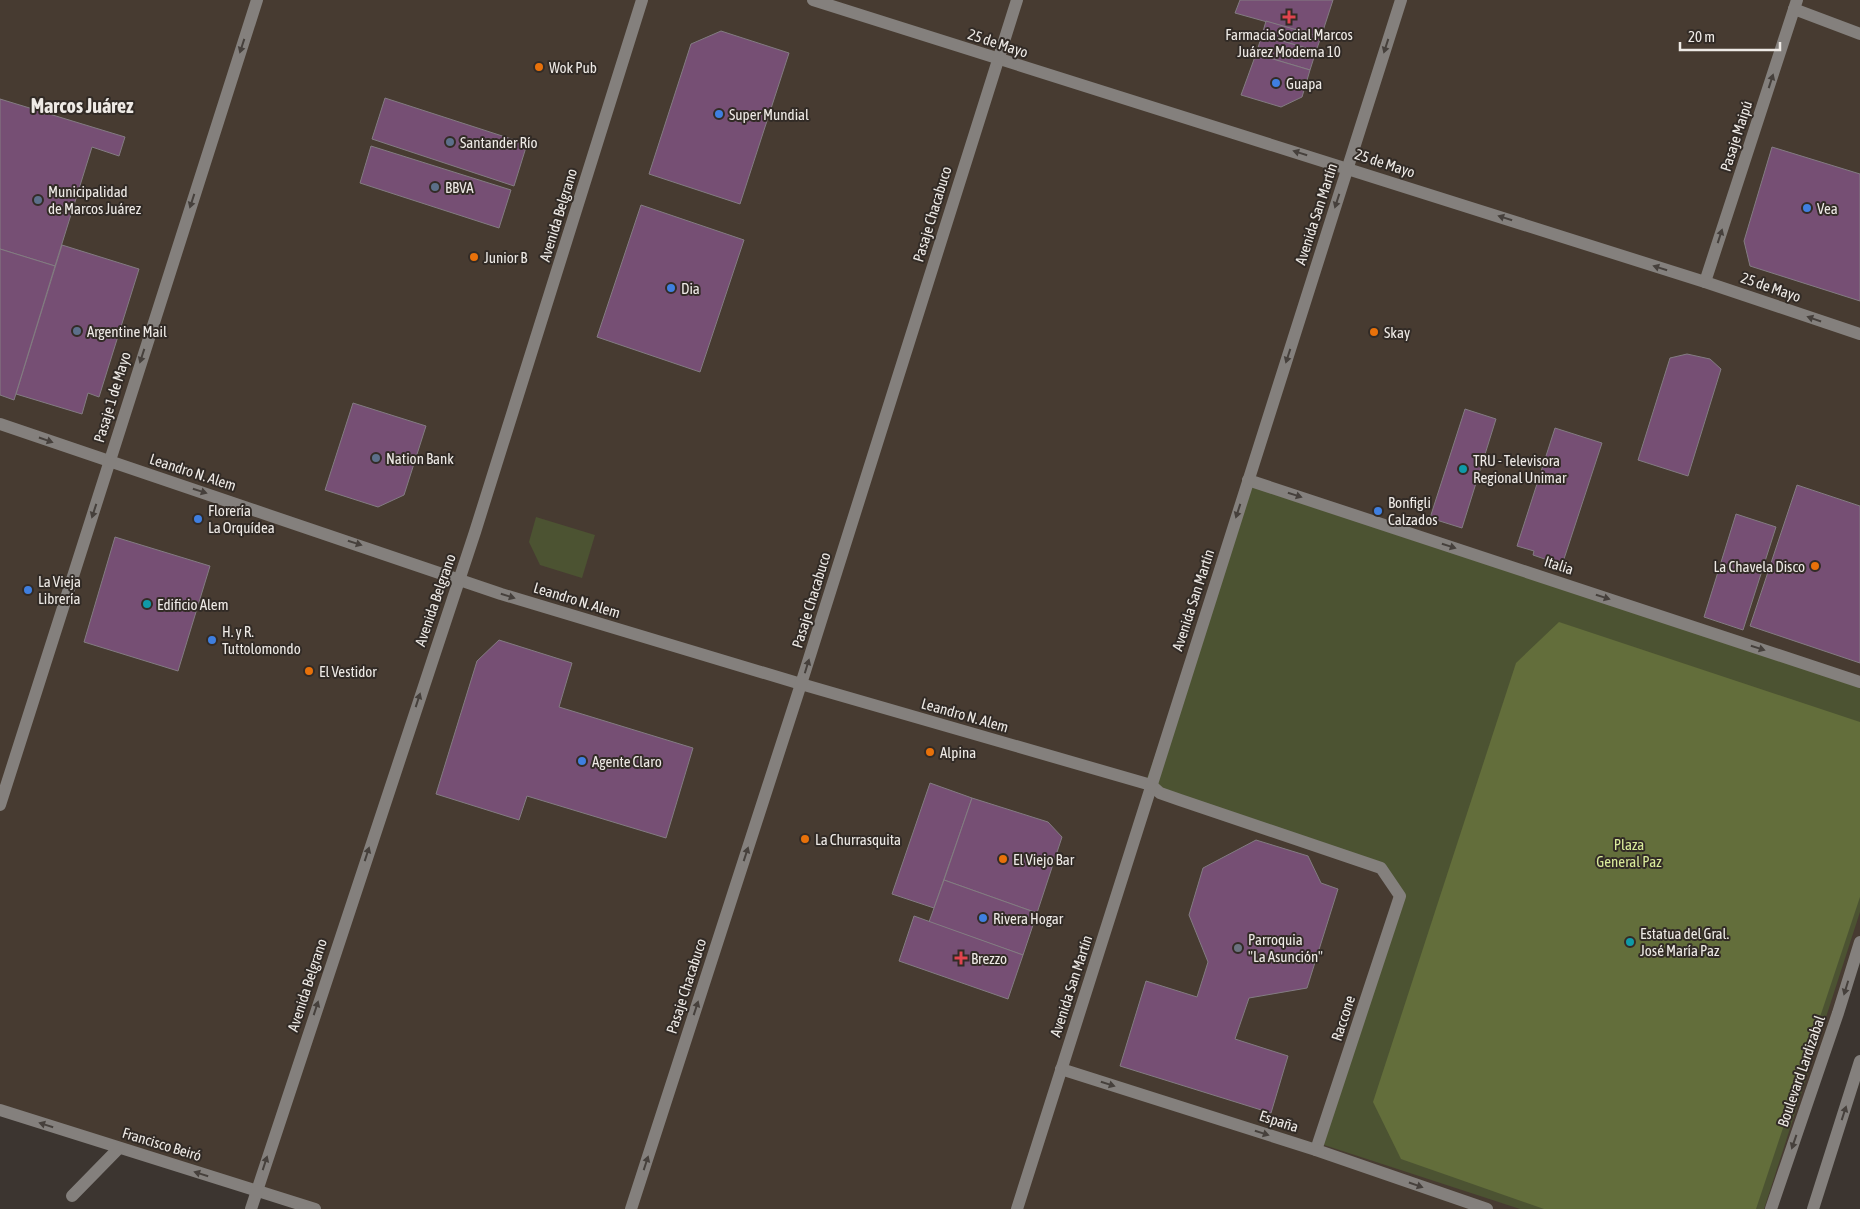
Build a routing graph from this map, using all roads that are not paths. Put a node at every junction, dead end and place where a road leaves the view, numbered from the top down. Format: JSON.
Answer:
{"nodes":[{"id":1,"x":257,"y":0,"type":"edge"},
{"id":2,"x":642,"y":0,"type":"edge"},
{"id":3,"x":813,"y":0,"type":"edge"},
{"id":4,"x":1017,"y":0,"type":"edge"},
{"id":5,"x":1401,"y":0,"type":"edge"},
{"id":6,"x":1795,"y":5,"type":"edge"},
{"id":7,"x":1860,"y":34,"type":"edge"},
{"id":8,"x":998,"y":60,"type":"junction"},
{"id":9,"x":1347,"y":168,"type":"junction"},
{"id":10,"x":1705,"y":282,"type":"junction"},
{"id":11,"x":1860,"y":334,"type":"edge"},
{"id":12,"x":0,"y":424,"type":"edge"},
{"id":13,"x":109,"y":461,"type":"junction"},
{"id":14,"x":1248,"y":480,"type":"junction"},
{"id":15,"x":459,"y":579,"type":"junction"},
{"id":16,"x":1860,"y":682,"type":"edge"},
{"id":17,"x":801,"y":684,"type":"junction"},
{"id":18,"x":1151,"y":785,"type":"junction"},
{"id":19,"x":0,"y":805,"type":"edge"},
{"id":20,"x":1400,"y":896,"type":"joint"},
{"id":21,"x":1860,"y":942,"type":"edge"},
{"id":22,"x":1860,"y":1061,"type":"edge"},
{"id":23,"x":1061,"y":1069,"type":"junction"},
{"id":24,"x":0,"y":1110,"type":"edge"},
{"id":25,"x":119,"y":1148,"type":"junction"},
{"id":26,"x":1316,"y":1150,"type":"junction"},
{"id":27,"x":256,"y":1191,"type":"junction"},
{"id":28,"x":72,"y":1196,"type":"dead end"},
{"id":29,"x":251,"y":1209,"type":"edge"},
{"id":30,"x":315,"y":1209,"type":"edge"},
{"id":31,"x":631,"y":1209,"type":"edge"},
{"id":32,"x":1017,"y":1209,"type":"edge"},
{"id":33,"x":1487,"y":1209,"type":"edge"},
{"id":34,"x":1771,"y":1209,"type":"edge"},
{"id":35,"x":1813,"y":1209,"type":"edge"}],
"edges":[{"from":1,"to":13,"type":"street","name":"Pasaje 1 de Mayo","one_way":true},
{"from":2,"to":15,"type":"street","name":"Avenida Belgrano"},
{"from":3,"to":8,"type":"street","name":"25 de Mayo"},
{"from":4,"to":8,"type":"street","name":"Pasaje Chacabuco"},
{"from":5,"to":9,"type":"street","name":"Avenida San Martín","one_way":true},
{"from":6,"to":7,"type":"street"},
{"from":10,"to":6,"type":"street","name":"Pasaje Maipú","one_way":true},
{"from":9,"to":8,"type":"street","name":"25 de Mayo","one_way":true},
{"from":17,"to":8,"type":"street","name":"Pasaje Chacabuco","one_way":true},
{"from":10,"to":9,"type":"street","name":"25 de Mayo","one_way":true},
{"from":9,"to":14,"type":"street","name":"Avenida San Martín","one_way":true},
{"from":11,"to":10,"type":"street","name":"25 de Mayo","one_way":true},
{"from":12,"to":13,"type":"street","name":"Leandro N. Alem","one_way":true},
{"from":13,"to":15,"type":"street","name":"Leandro N. Alem","one_way":true},
{"from":13,"to":19,"type":"street","name":"Pasaje 1 de Mayo","one_way":true},
{"from":14,"to":16,"type":"street","name":"Italia","one_way":true},
{"from":14,"to":18,"type":"street","name":"Avenida San Martín","one_way":true},
{"from":15,"to":17,"type":"street","name":"Leandro N. Alem","one_way":true},
{"from":27,"to":15,"type":"street","name":"Avenida Belgrano","one_way":true},
{"from":17,"to":18,"type":"street","name":"Leandro N. Alem"},
{"from":31,"to":17,"type":"street","name":"Pasaje Chacabuco","one_way":true},
{"from":18,"to":20,"type":"street","name":"Leandro N. Alem"},
{"from":18,"to":23,"type":"street","name":"Avenida San Martín"},
{"from":20,"to":26,"type":"street","name":"Raccone"},
{"from":21,"to":34,"type":"street","name":"Boulevard Lardizabal","one_way":true},
{"from":35,"to":22,"type":"street","one_way":true},
{"from":23,"to":26,"type":"street","name":"España","one_way":true},
{"from":23,"to":32,"type":"street","name":"Avenida San Martín"},
{"from":25,"to":24,"type":"street","name":"Francisco Beiró","one_way":true},
{"from":27,"to":25,"type":"street","name":"Francisco Beiró","one_way":true},
{"from":25,"to":28,"type":"street"},
{"from":26,"to":33,"type":"street","name":"España","one_way":true},
{"from":27,"to":29,"type":"street","name":"Avenida Belgrano"},
{"from":27,"to":30,"type":"street","name":"Francisco Beiró"}]}
